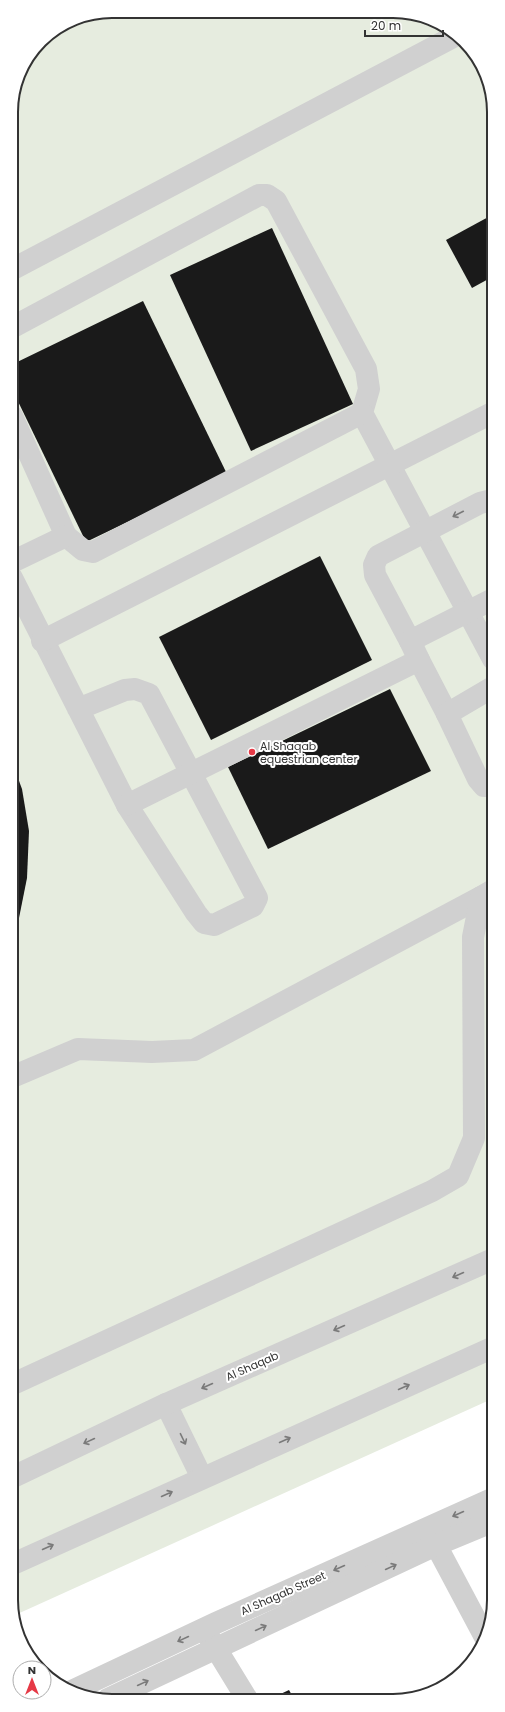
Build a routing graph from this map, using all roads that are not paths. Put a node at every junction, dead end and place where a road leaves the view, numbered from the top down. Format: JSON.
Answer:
{"nodes":[{"id":1,"x":451,"y":38,"type":"edge"},
{"id":2,"x":18,"y":266,"type":"edge"},
{"id":3,"x":18,"y":325,"type":"edge"},
{"id":4,"x":362,"y":413,"type":"junction"},
{"id":5,"x":487,"y":415,"type":"edge"},
{"id":6,"x":18,"y":429,"type":"edge"},
{"id":7,"x":389,"y":464,"type":"junction"},
{"id":8,"x":487,"y":501,"type":"edge"},
{"id":9,"x":424,"y":531,"type":"junction"},
{"id":10,"x":66,"y":536,"type":"junction"},
{"id":11,"x":18,"y":559,"type":"edge"},
{"id":12,"x":18,"y":590,"type":"edge"},
{"id":13,"x":487,"y":602,"type":"edge"},
{"id":14,"x":468,"y":613,"type":"junction"},
{"id":15,"x":42,"y":640,"type":"junction"},
{"id":16,"x":487,"y":648,"type":"edge"},
{"id":17,"x":414,"y":650,"type":"junction"},
{"id":18,"x":487,"y":691,"type":"edge"},
{"id":19,"x":78,"y":709,"type":"junction"},
{"id":20,"x":447,"y":714,"type":"junction"},
{"id":21,"x":192,"y":773,"type":"junction"},
{"id":22,"x":487,"y":786,"type":"edge"},
{"id":23,"x":127,"y":805,"type":"junction"},
{"id":24,"x":487,"y":894,"type":"edge"},
{"id":25,"x":18,"y":1074,"type":"edge"},
{"id":26,"x":487,"y":1262,"type":"edge"},
{"id":27,"x":487,"y":1350,"type":"edge"},
{"id":28,"x":18,"y":1382,"type":"edge"},
{"id":29,"x":166,"y":1404,"type":"junction"},
{"id":30,"x":18,"y":1475,"type":"edge"},
{"id":31,"x":202,"y":1478,"type":"junction"},
{"id":32,"x":487,"y":1501,"type":"edge"},
{"id":33,"x":487,"y":1524,"type":"edge"},
{"id":34,"x":436,"y":1545,"type":"junction"},
{"id":35,"x":18,"y":1562,"type":"edge"},
{"id":36,"x":204,"y":1629,"type":"junction"},
{"id":37,"x":482,"y":1631,"type":"edge"},
{"id":38,"x":217,"y":1649,"type":"junction"},
{"id":39,"x":79,"y":1688,"type":"edge"},
{"id":40,"x":119,"y":1694,"type":"edge"},
{"id":41,"x":244,"y":1694,"type":"edge"}],
"edges":[{"from":1,"to":2,"type":"street"},
{"from":3,"to":4,"type":"street"},
{"from":4,"to":7,"type":"street"},
{"from":4,"to":10,"type":"street"},
{"from":5,"to":7,"type":"street"},
{"from":6,"to":10,"type":"street"},
{"from":7,"to":9,"type":"street"},
{"from":7,"to":15,"type":"street"},
{"from":8,"to":9,"type":"street","one_way":true},
{"from":9,"to":14,"type":"street"},
{"from":9,"to":17,"type":"street"},
{"from":10,"to":11,"type":"street"},
{"from":12,"to":15,"type":"street"},
{"from":13,"to":14,"type":"street"},
{"from":14,"to":16,"type":"street"},
{"from":14,"to":17,"type":"street"},
{"from":15,"to":19,"type":"street"},
{"from":17,"to":20,"type":"street"},
{"from":17,"to":21,"type":"street"},
{"from":18,"to":20,"type":"street"},
{"from":19,"to":21,"type":"street"},
{"from":19,"to":23,"type":"street"},
{"from":20,"to":22,"type":"street"},
{"from":21,"to":23,"type":"street"},
{"from":21,"to":23,"type":"street"},
{"from":24,"to":25,"type":"street"},
{"from":24,"to":28,"type":"street"},
{"from":26,"to":29,"type":"street","name":"Al Shaqab","one_way":true},
{"from":31,"to":27,"type":"street","one_way":true},
{"from":29,"to":30,"type":"street","name":"Al Shaqab","one_way":true},
{"from":29,"to":31,"type":"street","one_way":true},
{"from":35,"to":31,"type":"street","one_way":true},
{"from":32,"to":36,"type":"street","name":"Al Shagab Street","one_way":true},
{"from":33,"to":34,"type":"street","name":"Al Shagab Street"},
{"from":34,"to":37,"type":"street"},
{"from":38,"to":34,"type":"street","name":"Al Shagab Street","one_way":true},
{"from":36,"to":38,"type":"street"},
{"from":36,"to":39,"type":"street","name":"Al Shagab Street","one_way":true},
{"from":40,"to":38,"type":"street","name":"Al Shagab Street","one_way":true},
{"from":38,"to":41,"type":"street"}]}
